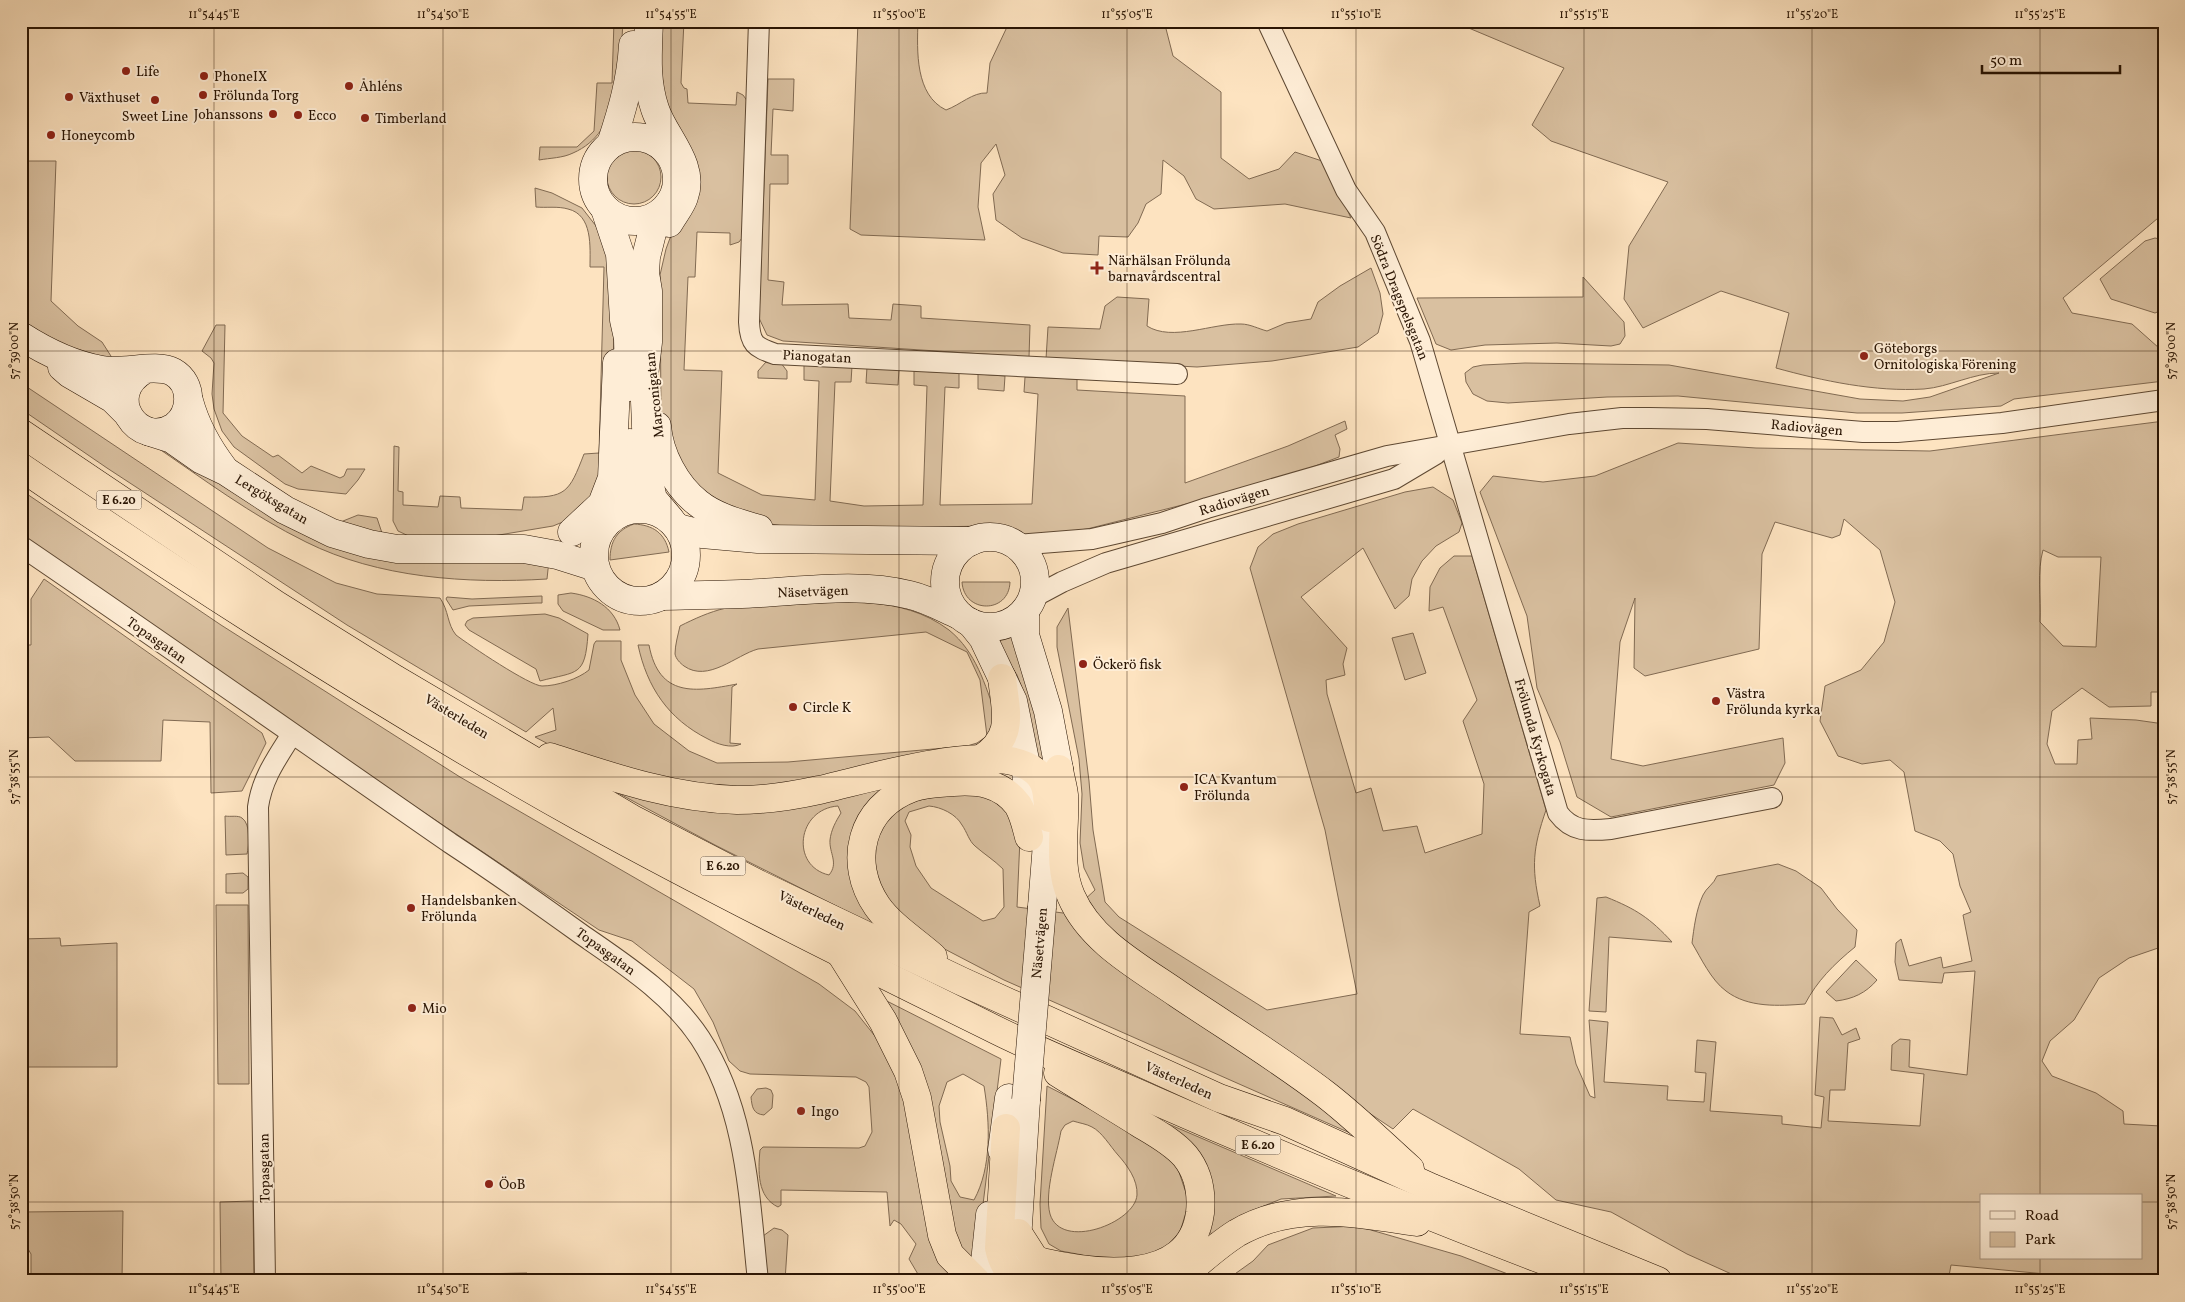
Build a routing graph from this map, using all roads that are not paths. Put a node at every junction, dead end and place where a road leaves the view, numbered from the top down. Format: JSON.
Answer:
{"nodes":[{"id":1,"x":634,"y":21,"type":"edge"},
{"id":2,"x":649,"y":21,"type":"edge"},
{"id":3,"x":759,"y":21,"type":"edge"},
{"id":4,"x":1267,"y":21,"type":"edge"},
{"id":5,"x":611,"y":144,"type":"junction"},
{"id":6,"x":669,"y":146,"type":"junction"},
{"id":7,"x":671,"y":201,"type":"junction"},
{"id":8,"x":605,"y":209,"type":"junction"},
{"id":9,"x":648,"y":291,"type":"junction"},
{"id":10,"x":624,"y":320,"type":"junction"},
{"id":11,"x":21,"y":336,"type":"edge"},
{"id":12,"x":648,"y":342,"type":"junction"},
{"id":13,"x":49,"y":353,"type":"junction"},
{"id":14,"x":144,"y":370,"type":"junction"},
{"id":15,"x":1177,"y":374,"type":"dead end"},
{"id":16,"x":2164,"y":400,"type":"edge"},
{"id":17,"x":189,"y":401,"type":"junction"},
{"id":18,"x":126,"y":412,"type":"junction"},
{"id":19,"x":150,"y":432,"type":"junction"},
{"id":20,"x":21,"y":434,"type":"edge"},
{"id":21,"x":1451,"y":446,"type":"junction"},
{"id":22,"x":21,"y":466,"type":"edge"},
{"id":23,"x":227,"y":472,"type":"junction"},
{"id":24,"x":609,"y":521,"type":"junction"},
{"id":25,"x":674,"y":524,"type":"junction"},
{"id":26,"x":572,"y":532,"type":"junction"},
{"id":27,"x":803,"y":541,"type":"junction"},
{"id":28,"x":972,"y":541,"type":"junction"},
{"id":29,"x":1015,"y":545,"type":"junction"},
{"id":30,"x":21,"y":546,"type":"edge"},
{"id":31,"x":435,"y":550,"type":"junction"},
{"id":32,"x":595,"y":567,"type":"junction"},
{"id":33,"x":662,"y":596,"type":"junction"},
{"id":34,"x":1028,"y":604,"type":"junction"},
{"id":35,"x":965,"y":619,"type":"junction"},
{"id":36,"x":1002,"y":678,"type":"junction"},
{"id":37,"x":292,"y":734,"type":"junction"},
{"id":38,"x":493,"y":737,"type":"junction"},
{"id":39,"x":981,"y":760,"type":"junction"},
{"id":40,"x":1026,"y":765,"type":"junction"},
{"id":41,"x":1059,"y":769,"type":"junction"},
{"id":42,"x":1772,"y":798,"type":"dead end"},
{"id":43,"x":1049,"y":818,"type":"junction"},
{"id":44,"x":1029,"y":837,"type":"junction"},
{"id":45,"x":1033,"y":907,"type":"junction"},
{"id":46,"x":841,"y":954,"type":"junction"},
{"id":47,"x":961,"y":981,"type":"junction"},
{"id":48,"x":991,"y":1028,"type":"junction"},
{"id":49,"x":1018,"y":1099,"type":"junction"},
{"id":50,"x":1006,"y":1128,"type":"junction"},
{"id":51,"x":1432,"y":1188,"type":"junction"},
{"id":52,"x":1458,"y":1228,"type":"junction"},
{"id":53,"x":1018,"y":1233,"type":"junction"},
{"id":54,"x":1019,"y":1279,"type":"edge"},
{"id":55,"x":265,"y":1281,"type":"edge"},
{"id":56,"x":758,"y":1281,"type":"edge"},
{"id":57,"x":976,"y":1281,"type":"edge"},
{"id":58,"x":983,"y":1281,"type":"edge"},
{"id":59,"x":1177,"y":1281,"type":"edge"},
{"id":60,"x":1599,"y":1281,"type":"edge"},
{"id":61,"x":1658,"y":1281,"type":"edge"}],
"edges":[{"from":1,"to":5,"type":"street"},
{"from":2,"to":6,"type":"street","name":"Marconigatan"},
{"from":3,"to":15,"type":"street","name":"Pianogatan"},
{"from":4,"to":21,"type":"street","name":"Södra Dragspelsgatan"},
{"from":5,"to":6,"type":"street"},
{"from":5,"to":8,"type":"street"},
{"from":6,"to":7,"type":"street"},
{"from":6,"to":9,"type":"street","name":"Marconigatan"},
{"from":7,"to":8,"type":"street"},
{"from":7,"to":9,"type":"street","name":"Marconigatan"},
{"from":8,"to":10,"type":"street","name":"Marconigatan"},
{"from":9,"to":12,"type":"street","name":"Marconigatan"},
{"from":10,"to":24,"type":"street","name":"Marconigatan"},
{"from":10,"to":26,"type":"street","name":"Marconigatan"},
{"from":11,"to":13,"type":"street","name":"Lergöksgatan"},
{"from":12,"to":25,"type":"street","name":"Marconigatan"},
{"from":12,"to":27,"type":"street","name":"Marconigatan"},
{"from":13,"to":14,"type":"street","name":"Lergöksgatan"},
{"from":13,"to":18,"type":"street","name":"Lergöksgatan"},
{"from":14,"to":17,"type":"street","name":"Lergöksgatan"},
{"from":14,"to":18,"type":"street"},
{"from":16,"to":21,"type":"street","name":"Radiovägen"},
{"from":17,"to":19,"type":"street"},
{"from":17,"to":23,"type":"street","name":"Lergöksgatan"},
{"from":18,"to":19,"type":"street","name":"Lergöksgatan"},
{"from":19,"to":23,"type":"street","name":"Lergöksgatan"},
{"from":20,"to":38,"type":"highway","name":"Västerleden","number":"E 6.20"},
{"from":21,"to":29,"type":"street","name":"Radiovägen"},
{"from":21,"to":34,"type":"street","name":"Radiovägen"},
{"from":21,"to":42,"type":"street","name":"Frölunda Kyrkogata"},
{"from":22,"to":46,"type":"highway","name":"Västerleden","number":"E 6.20"},
{"from":23,"to":31,"type":"street","name":"Lergöksgatan"},
{"from":24,"to":25,"type":"street"},
{"from":24,"to":26,"type":"street","name":"Lergöksgatan"},
{"from":24,"to":32,"type":"street"},
{"from":25,"to":27,"type":"street"},
{"from":25,"to":33,"type":"street"},
{"from":26,"to":31,"type":"street","name":"Lergöksgatan"},
{"from":27,"to":28,"type":"street"},
{"from":28,"to":29,"type":"street"},
{"from":28,"to":35,"type":"street"},
{"from":29,"to":34,"type":"street"},
{"from":30,"to":37,"type":"street","name":"Topasgatan"},
{"from":31,"to":32,"type":"street","name":"Lergöksgatan"},
{"from":32,"to":33,"type":"street"},
{"from":33,"to":35,"type":"street","name":"Näsetvägen"},
{"from":34,"to":35,"type":"street"},
{"from":34,"to":41,"type":"street","name":"Näsetvägen"},
{"from":35,"to":36,"type":"street","name":"Näsetvägen"},
{"from":36,"to":39,"type":"highway"},
{"from":36,"to":40,"type":"street","name":"Näsetvägen"},
{"from":37,"to":55,"type":"street","name":"Topasgatan"},
{"from":37,"to":56,"type":"street","name":"Topasgatan"},
{"from":38,"to":39,"type":"highway"},
{"from":38,"to":47,"type":"highway","name":"Västerleden","number":"E 6.20"},
{"from":39,"to":40,"type":"highway"},
{"from":40,"to":43,"type":"highway"},
{"from":40,"to":44,"type":"street","name":"Näsetvägen"},
{"from":41,"to":43,"type":"street","name":"Näsetvägen"},
{"from":41,"to":51,"type":"highway"},
{"from":43,"to":45,"type":"street","name":"Näsetvägen"},
{"from":44,"to":45,"type":"street","name":"Näsetvägen"},
{"from":44,"to":47,"type":"highway"},
{"from":45,"to":49,"type":"street","name":"Näsetvägen","bridge":true},
{"from":46,"to":48,"type":"highway","name":"Västerleden","number":"E 6.20"},
{"from":46,"to":57,"type":"highway"},
{"from":47,"to":51,"type":"highway","name":"Västerleden","number":"E 6.20"},
{"from":48,"to":52,"type":"highway","name":"Västerleden","number":"E 6.20"},
{"from":48,"to":53,"type":"highway"},
{"from":49,"to":50,"type":"street","name":"Näsetvägen"},
{"from":49,"to":53,"type":"street","name":"Näsetvägen"},
{"from":50,"to":54,"type":"highway"},
{"from":50,"to":58,"type":"street","name":"Näsetvägen"},
{"from":51,"to":61,"type":"highway","name":"Västerleden","number":"E 6.20"},
{"from":52,"to":59,"type":"highway"},
{"from":52,"to":60,"type":"highway","name":"Västerleden","number":"E 6.20"},
{"from":53,"to":54,"type":"street","name":"Näsetvägen"}]}
